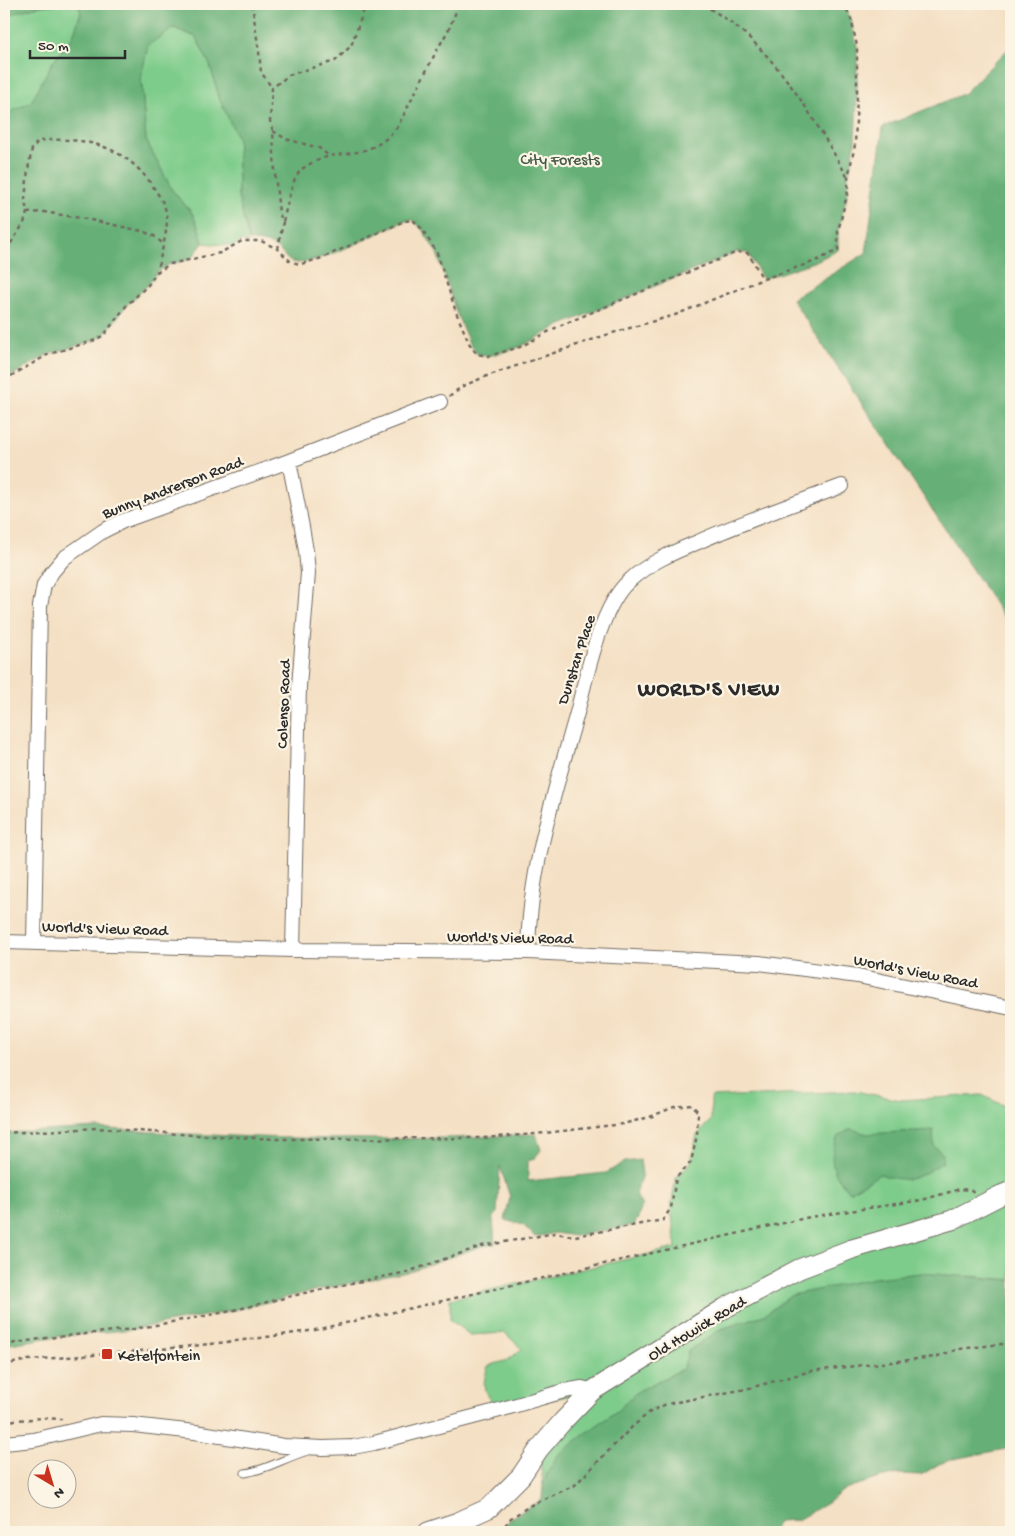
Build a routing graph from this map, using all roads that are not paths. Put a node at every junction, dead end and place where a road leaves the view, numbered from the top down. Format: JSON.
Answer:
{"nodes":[{"id":1,"x":440,"y":402,"type":"road end"},
{"id":2,"x":288,"y":461,"type":"junction"},
{"id":3,"x":842,"y":486,"type":"dead end"},
{"id":4,"x":4,"y":942,"type":"edge"},
{"id":5,"x":34,"y":943,"type":"junction"},
{"id":6,"x":293,"y":950,"type":"junction"},
{"id":7,"x":528,"y":952,"type":"junction"},
{"id":8,"x":1011,"y":1008,"type":"edge"},
{"id":9,"x":1011,"y":1191,"type":"edge"},
{"id":10,"x":592,"y":1391,"type":"junction"},
{"id":11,"x":4,"y":1444,"type":"edge"},
{"id":12,"x":323,"y":1448,"type":"junction"},
{"id":13,"x":245,"y":1474,"type":"dead end"},
{"id":14,"x":428,"y":1532,"type":"edge"}],
"edges":[{"from":1,"to":2,"type":"street","name":"Bunny Andrerson Road"},
{"from":2,"to":5,"type":"street","name":"Bunny Andrerson Road"},
{"from":2,"to":6,"type":"street","name":"Colenso Road"},
{"from":3,"to":7,"type":"street","name":"Dunstan Place"},
{"from":4,"to":5,"type":"street","name":"World's View Road"},
{"from":5,"to":6,"type":"street","name":"World's View Road"},
{"from":6,"to":7,"type":"street","name":"World's View Road"},
{"from":7,"to":8,"type":"street","name":"World's View Road"},
{"from":9,"to":10,"type":"main road","name":"Old Howick Road"},
{"from":10,"to":12,"type":"street"},
{"from":10,"to":14,"type":"main road","name":"Old Howick Road"},
{"from":11,"to":12,"type":"street"},
{"from":12,"to":13,"type":"lane"}]}
